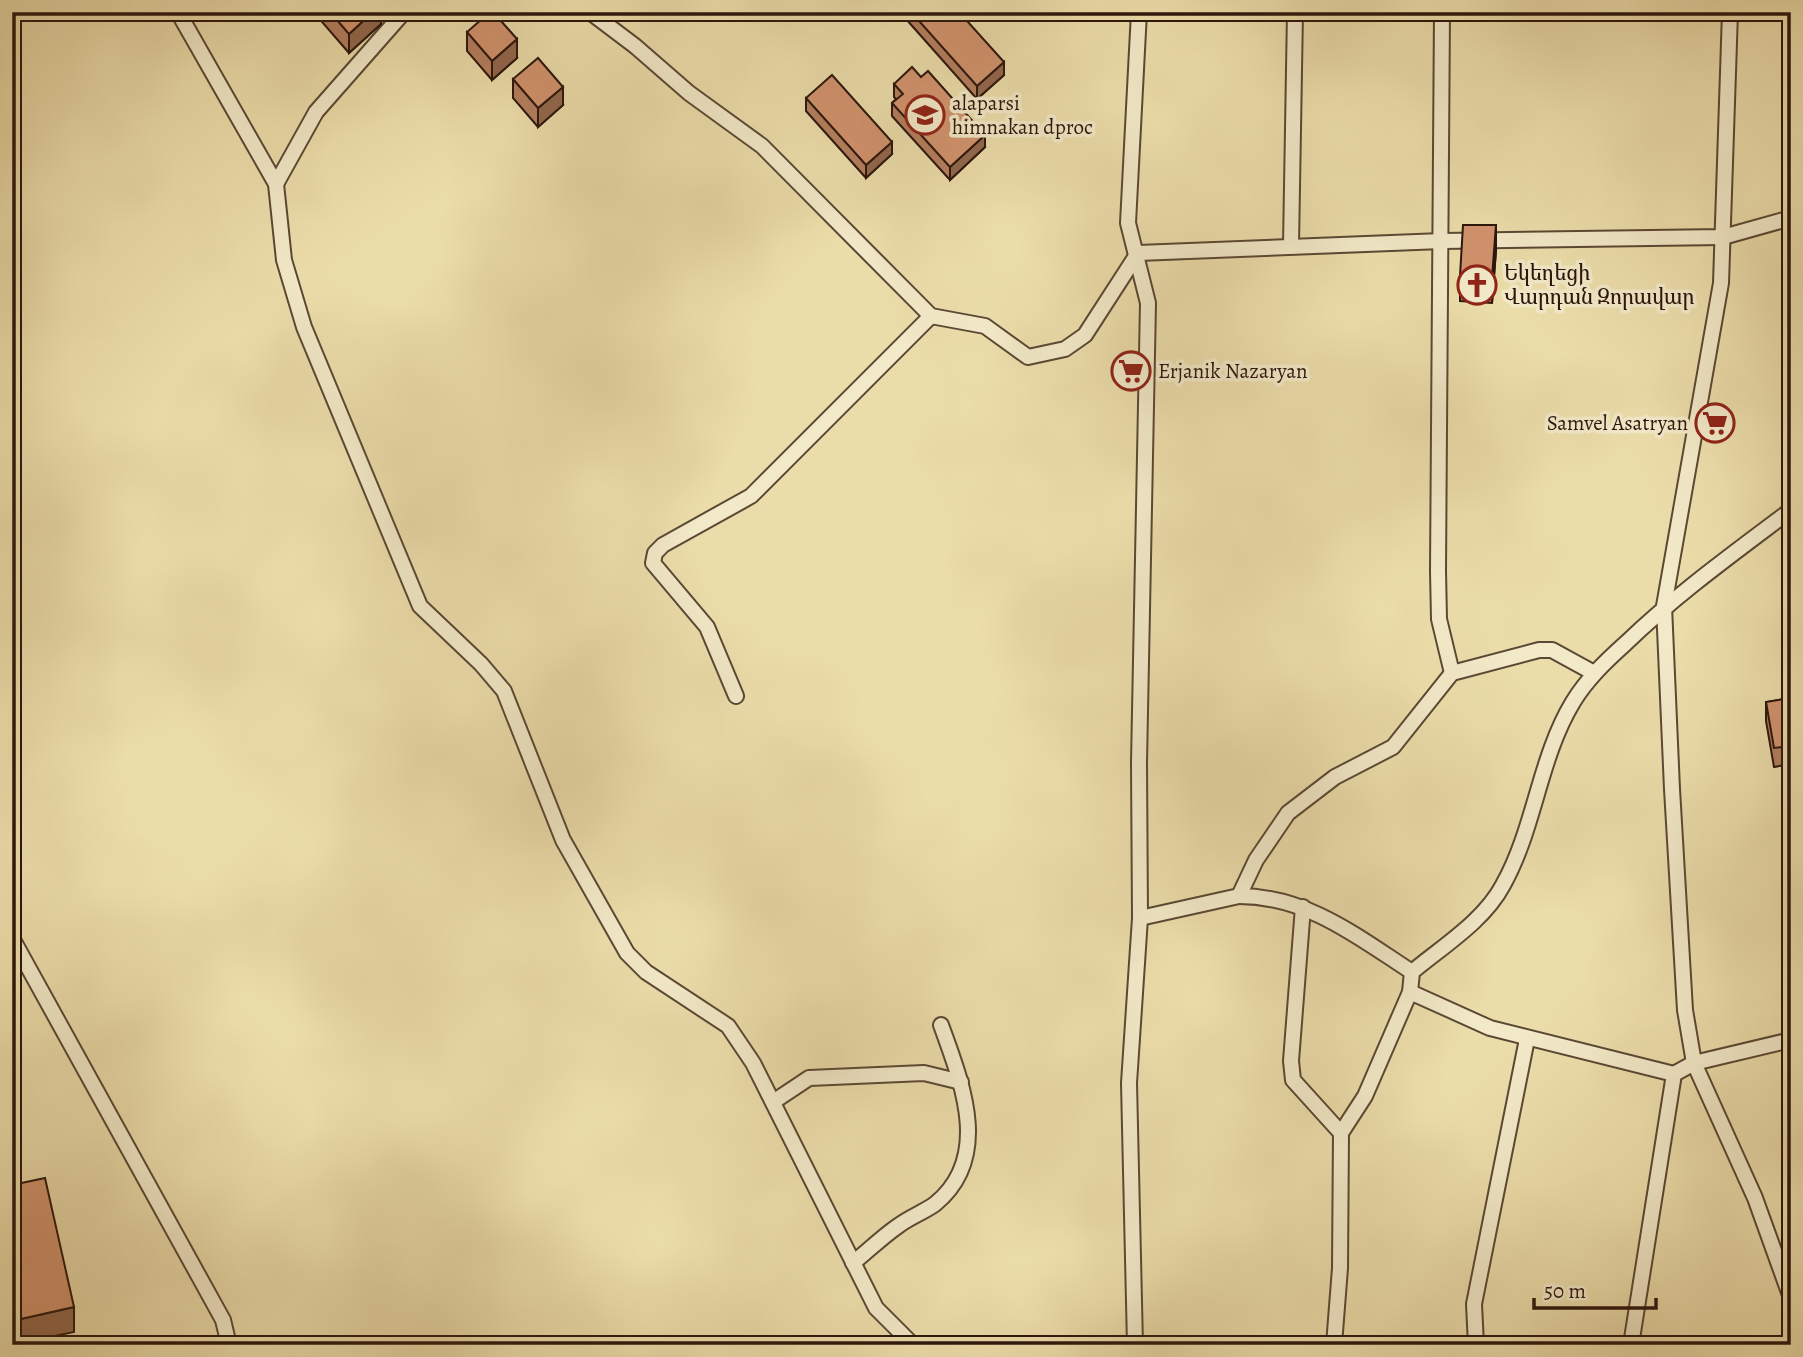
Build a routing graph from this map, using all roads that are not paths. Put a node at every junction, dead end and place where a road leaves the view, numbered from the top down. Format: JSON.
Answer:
{"nodes":[{"id":1,"x":178,"y":12,"type":"edge"},
{"id":2,"x":404,"y":12,"type":"edge"},
{"id":3,"x":590,"y":12,"type":"edge"},
{"id":4,"x":1139,"y":12,"type":"edge"},
{"id":5,"x":1295,"y":12,"type":"edge"},
{"id":6,"x":1442,"y":12,"type":"edge"},
{"id":7,"x":1730,"y":12,"type":"edge"},
{"id":8,"x":275,"y":184,"type":"junction"},
{"id":9,"x":1791,"y":218,"type":"edge"},
{"id":10,"x":1723,"y":237,"type":"junction"},
{"id":11,"x":1442,"y":241,"type":"junction"},
{"id":12,"x":1292,"y":246,"type":"junction"},
{"id":13,"x":1138,"y":253,"type":"junction"},
{"id":14,"x":931,"y":316,"type":"junction"},
{"id":15,"x":1791,"y":510,"type":"edge"},
{"id":16,"x":1664,"y":606,"type":"junction"},
{"id":17,"x":1452,"y":673,"type":"junction"},
{"id":18,"x":1594,"y":673,"type":"junction"},
{"id":19,"x":737,"y":696,"type":"dead end"},
{"id":20,"x":1239,"y":896,"type":"junction"},
{"id":21,"x":1303,"y":907,"type":"junction"},
{"id":22,"x":1140,"y":918,"type":"junction"},
{"id":23,"x":12,"y":938,"type":"edge"},
{"id":24,"x":1412,"y":972,"type":"junction"},
{"id":25,"x":1410,"y":992,"type":"junction"},
{"id":26,"x":941,"y":1025,"type":"dead end"},
{"id":27,"x":1527,"y":1039,"type":"junction"},
{"id":28,"x":1791,"y":1040,"type":"edge"},
{"id":29,"x":1694,"y":1063,"type":"junction"},
{"id":30,"x":1674,"y":1074,"type":"junction"},
{"id":31,"x":961,"y":1082,"type":"junction"},
{"id":32,"x":773,"y":1102,"type":"junction"},
{"id":33,"x":1341,"y":1133,"type":"junction"},
{"id":34,"x":853,"y":1263,"type":"junction"},
{"id":35,"x":1791,"y":1298,"type":"edge"},
{"id":36,"x":229,"y":1345,"type":"edge"},
{"id":37,"x":913,"y":1345,"type":"edge"},
{"id":38,"x":1135,"y":1345,"type":"edge"},
{"id":39,"x":1334,"y":1345,"type":"edge"},
{"id":40,"x":1476,"y":1345,"type":"edge"},
{"id":41,"x":1631,"y":1345,"type":"edge"}],
"edges":[{"from":1,"to":8,"type":"street"},
{"from":2,"to":8,"type":"street"},
{"from":3,"to":14,"type":"street"},
{"from":4,"to":13,"type":"street"},
{"from":5,"to":12,"type":"street"},
{"from":6,"to":11,"type":"street"},
{"from":7,"to":10,"type":"street"},
{"from":8,"to":32,"type":"street"},
{"from":9,"to":10,"type":"street"},
{"from":10,"to":11,"type":"street"},
{"from":10,"to":16,"type":"street"},
{"from":11,"to":12,"type":"street"},
{"from":11,"to":17,"type":"street"},
{"from":12,"to":13,"type":"street"},
{"from":13,"to":14,"type":"street"},
{"from":13,"to":22,"type":"street"},
{"from":14,"to":19,"type":"street"},
{"from":15,"to":16,"type":"street"},
{"from":16,"to":18,"type":"street"},
{"from":16,"to":29,"type":"street"},
{"from":17,"to":18,"type":"street"},
{"from":17,"to":20,"type":"street"},
{"from":18,"to":24,"type":"street"},
{"from":20,"to":21,"type":"street"},
{"from":20,"to":22,"type":"street"},
{"from":21,"to":24,"type":"street"},
{"from":21,"to":33,"type":"street"},
{"from":22,"to":38,"type":"street"},
{"from":23,"to":36,"type":"street"},
{"from":24,"to":25,"type":"street"},
{"from":25,"to":27,"type":"street"},
{"from":25,"to":33,"type":"street"},
{"from":26,"to":31,"type":"street"},
{"from":27,"to":30,"type":"street"},
{"from":27,"to":40,"type":"street"},
{"from":28,"to":29,"type":"street"},
{"from":29,"to":30,"type":"street"},
{"from":29,"to":35,"type":"street"},
{"from":30,"to":41,"type":"street"},
{"from":31,"to":32,"type":"street"},
{"from":31,"to":34,"type":"street"},
{"from":32,"to":34,"type":"street"},
{"from":33,"to":39,"type":"street"},
{"from":34,"to":37,"type":"street"}]}
